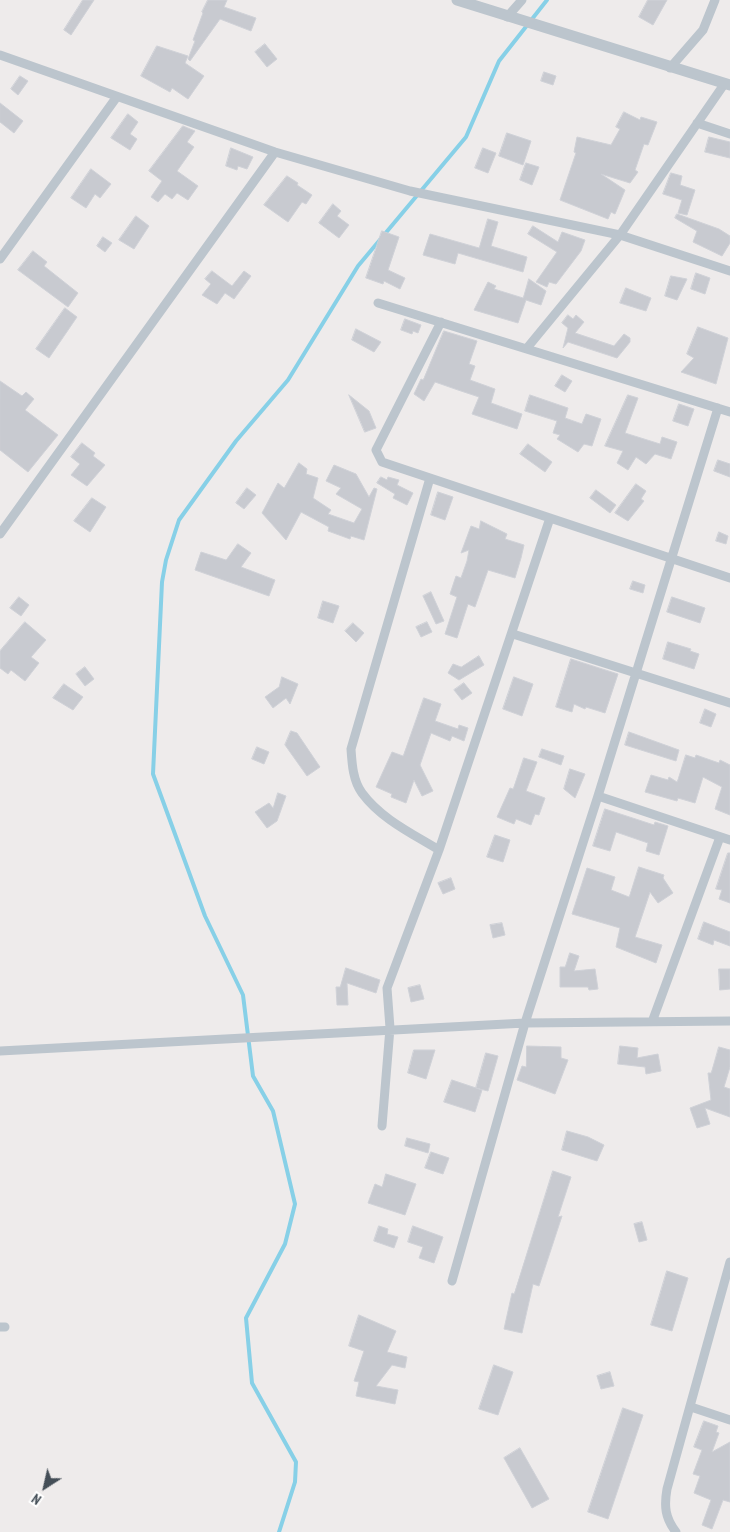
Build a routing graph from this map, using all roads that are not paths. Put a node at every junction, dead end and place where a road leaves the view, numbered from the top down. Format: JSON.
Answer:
{"nodes":[{"id":1,"x":458,"y":0,"type":"edge"},
{"id":2,"x":522,"y":0,"type":"edge"},
{"id":3,"x":715,"y":0,"type":"edge"},
{"id":4,"x":507,"y":17,"type":"junction"},
{"id":5,"x":0,"y":55,"type":"edge"},
{"id":6,"x":670,"y":68,"type":"junction"},
{"id":7,"x":727,"y":84,"type":"edge"},
{"id":8,"x":116,"y":98,"type":"junction"},
{"id":9,"x":697,"y":123,"type":"junction"},
{"id":10,"x":730,"y":134,"type":"edge"},
{"id":11,"x":275,"y":152,"type":"junction"},
{"id":12,"x":620,"y":235,"type":"junction"},
{"id":13,"x":0,"y":259,"type":"edge"},
{"id":14,"x":730,"y":271,"type":"edge"},
{"id":15,"x":378,"y":303,"type":"dead end"},
{"id":16,"x":441,"y":322,"type":"junction"},
{"id":17,"x":527,"y":348,"type":"junction"},
{"id":18,"x":718,"y":408,"type":"junction"},
{"id":19,"x":730,"y":412,"type":"edge"},
{"id":20,"x":430,"y":478,"type":"junction"},
{"id":21,"x":550,"y":518,"type":"junction"},
{"id":22,"x":0,"y":534,"type":"edge"},
{"id":23,"x":671,"y":558,"type":"junction"},
{"id":24,"x":730,"y":578,"type":"edge"},
{"id":25,"x":513,"y":634,"type":"junction"},
{"id":26,"x":635,"y":672,"type":"junction"},
{"id":27,"x":730,"y":703,"type":"edge"},
{"id":28,"x":598,"y":796,"type":"junction"},
{"id":29,"x":720,"y":837,"type":"junction"},
{"id":30,"x":730,"y":840,"type":"edge"},
{"id":31,"x":439,"y":850,"type":"junction"},
{"id":32,"x":730,"y":1021,"type":"edge"},
{"id":33,"x":652,"y":1022,"type":"junction"},
{"id":34,"x":525,"y":1023,"type":"junction"},
{"id":35,"x":390,"y":1028,"type":"junction"},
{"id":36,"x":0,"y":1051,"type":"edge"},
{"id":37,"x":382,"y":1126,"type":"dead end"},
{"id":38,"x":730,"y":1262,"type":"edge"},
{"id":39,"x":728,"y":1275,"type":"edge"},
{"id":40,"x":452,"y":1281,"type":"dead end"},
{"id":41,"x":691,"y":1407,"type":"junction"},
{"id":42,"x":730,"y":1420,"type":"edge"},
{"id":43,"x":676,"y":1532,"type":"edge"}],
"edges":[{"from":1,"to":4,"type":"street"},
{"from":2,"to":4,"type":"street"},
{"from":3,"to":6,"type":"street"},
{"from":4,"to":6,"type":"street"},
{"from":5,"to":8,"type":"street"},
{"from":6,"to":7,"type":"street"},
{"from":7,"to":9,"type":"street"},
{"from":8,"to":11,"type":"street"},
{"from":8,"to":13,"type":"street"},
{"from":9,"to":10,"type":"street"},
{"from":9,"to":12,"type":"street"},
{"from":11,"to":12,"type":"street"},
{"from":11,"to":22,"type":"street"},
{"from":12,"to":14,"type":"street"},
{"from":12,"to":17,"type":"street"},
{"from":15,"to":16,"type":"street"},
{"from":16,"to":17,"type":"street"},
{"from":16,"to":20,"type":"street"},
{"from":17,"to":18,"type":"street"},
{"from":18,"to":19,"type":"street"},
{"from":18,"to":23,"type":"street"},
{"from":20,"to":21,"type":"street"},
{"from":20,"to":31,"type":"street"},
{"from":21,"to":23,"type":"street"},
{"from":21,"to":25,"type":"street"},
{"from":23,"to":24,"type":"street"},
{"from":23,"to":26,"type":"street"},
{"from":25,"to":26,"type":"street"},
{"from":25,"to":31,"type":"street"},
{"from":26,"to":27,"type":"street"},
{"from":26,"to":28,"type":"street"},
{"from":28,"to":29,"type":"street"},
{"from":28,"to":34,"type":"street"},
{"from":29,"to":30,"type":"street"},
{"from":29,"to":33,"type":"street"},
{"from":31,"to":35,"type":"street"},
{"from":32,"to":33,"type":"street"},
{"from":33,"to":34,"type":"street"},
{"from":34,"to":35,"type":"street"},
{"from":34,"to":40,"type":"street"},
{"from":35,"to":36,"type":"street"},
{"from":35,"to":37,"type":"street"},
{"from":38,"to":39,"type":"street"},
{"from":39,"to":41,"type":"street"},
{"from":41,"to":42,"type":"street"},
{"from":41,"to":43,"type":"street"}]}
